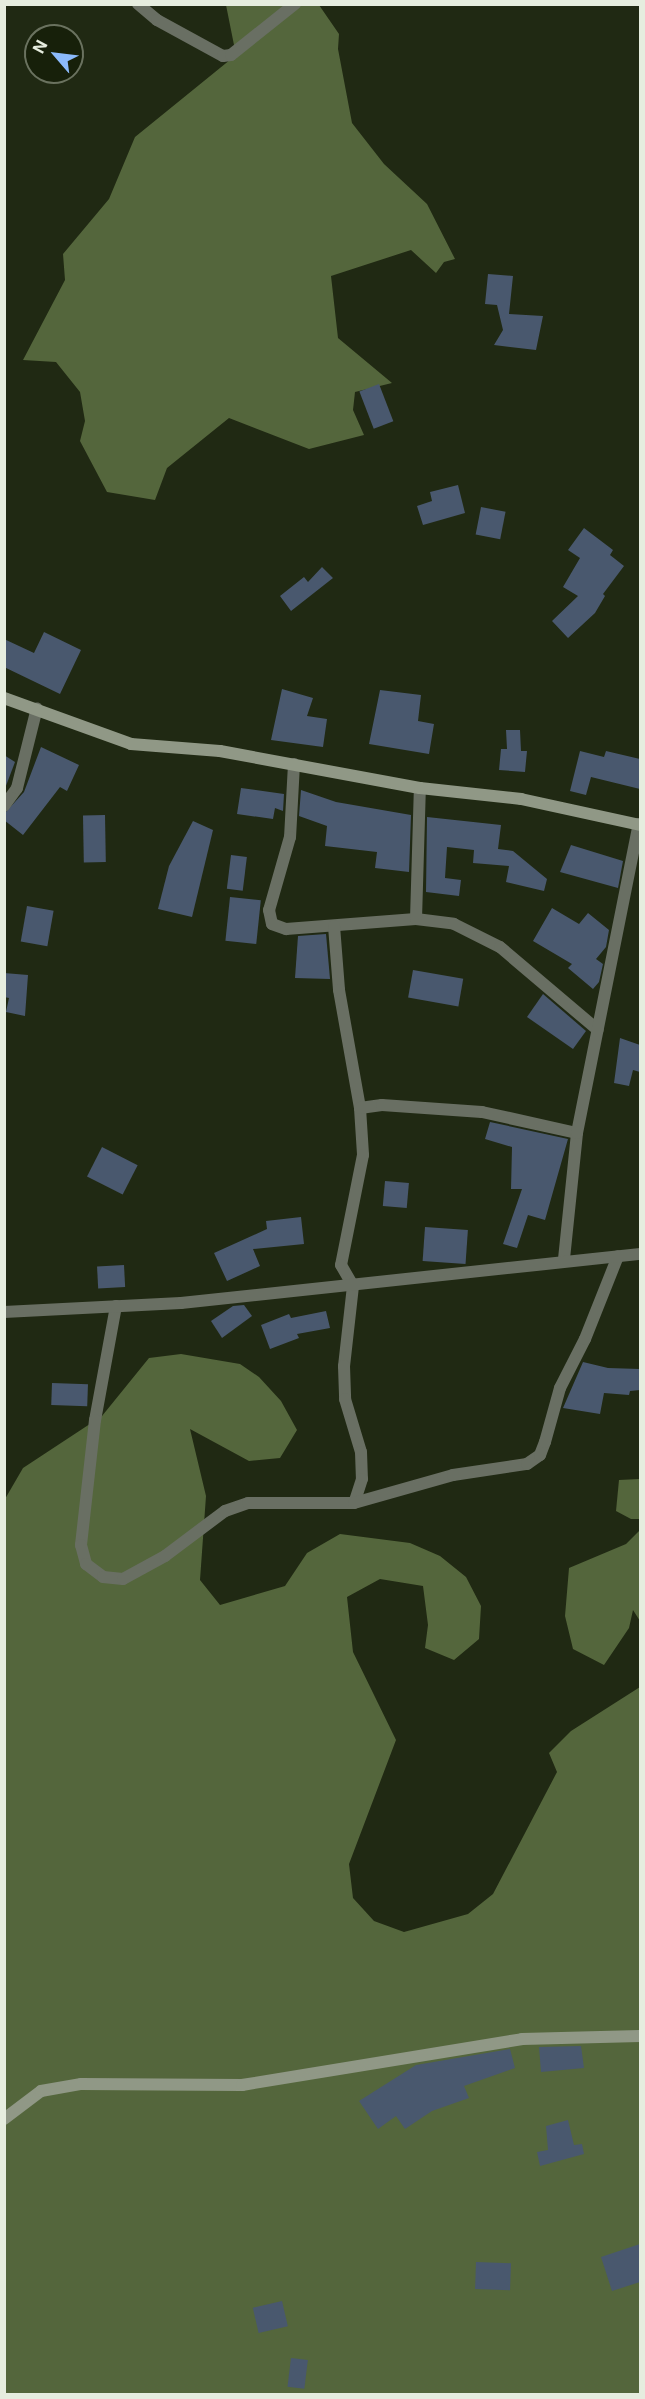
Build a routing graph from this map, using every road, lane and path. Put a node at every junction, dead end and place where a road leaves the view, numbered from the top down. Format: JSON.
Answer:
{"nodes":[{"id":1,"x":138,"y":4,"type":"edge"},
{"id":2,"x":295,"y":4,"type":"edge"},
{"id":3,"x":4,"y":698,"type":"edge"},
{"id":4,"x":37,"y":708,"type":"junction"},
{"id":5,"x":294,"y":764,"type":"junction"},
{"id":6,"x":420,"y":788,"type":"junction"},
{"id":7,"x":4,"y":806,"type":"edge"},
{"id":8,"x":640,"y":825,"type":"edge"},
{"id":9,"x":416,"y":919,"type":"junction"},
{"id":10,"x":334,"y":926,"type":"junction"},
{"id":11,"x":598,"y":1030,"type":"junction"},
{"id":12,"x":360,"y":1108,"type":"junction"},
{"id":13,"x":577,"y":1133,"type":"junction"},
{"id":14,"x":640,"y":1254,"type":"edge"},
{"id":15,"x":618,"y":1256,"type":"junction"},
{"id":16,"x":564,"y":1259,"type":"junction"},
{"id":17,"x":353,"y":1286,"type":"junction"},
{"id":18,"x":116,"y":1306,"type":"junction"},
{"id":19,"x":4,"y":1312,"type":"edge"},
{"id":20,"x":354,"y":1503,"type":"junction"},
{"id":21,"x":640,"y":2036,"type":"edge"},
{"id":22,"x":4,"y":2120,"type":"edge"}],
"edges":[{"from":1,"to":2,"type":"street"},
{"from":3,"to":4,"type":"street"},
{"from":4,"to":5,"type":"street"},
{"from":4,"to":7,"type":"street"},
{"from":5,"to":6,"type":"street"},
{"from":5,"to":10,"type":"street"},
{"from":6,"to":8,"type":"street"},
{"from":6,"to":9,"type":"street"},
{"from":8,"to":11,"type":"street"},
{"from":9,"to":10,"type":"street"},
{"from":9,"to":11,"type":"street"},
{"from":10,"to":12,"type":"street"},
{"from":11,"to":13,"type":"street"},
{"from":12,"to":13,"type":"street"},
{"from":12,"to":17,"type":"street"},
{"from":13,"to":16,"type":"street"},
{"from":14,"to":15,"type":"street"},
{"from":15,"to":16,"type":"street"},
{"from":15,"to":20,"type":"street"},
{"from":16,"to":17,"type":"street"},
{"from":17,"to":18,"type":"street"},
{"from":17,"to":20,"type":"street"},
{"from":18,"to":19,"type":"street"},
{"from":18,"to":20,"type":"street"},
{"from":21,"to":22,"type":"street"}]}
